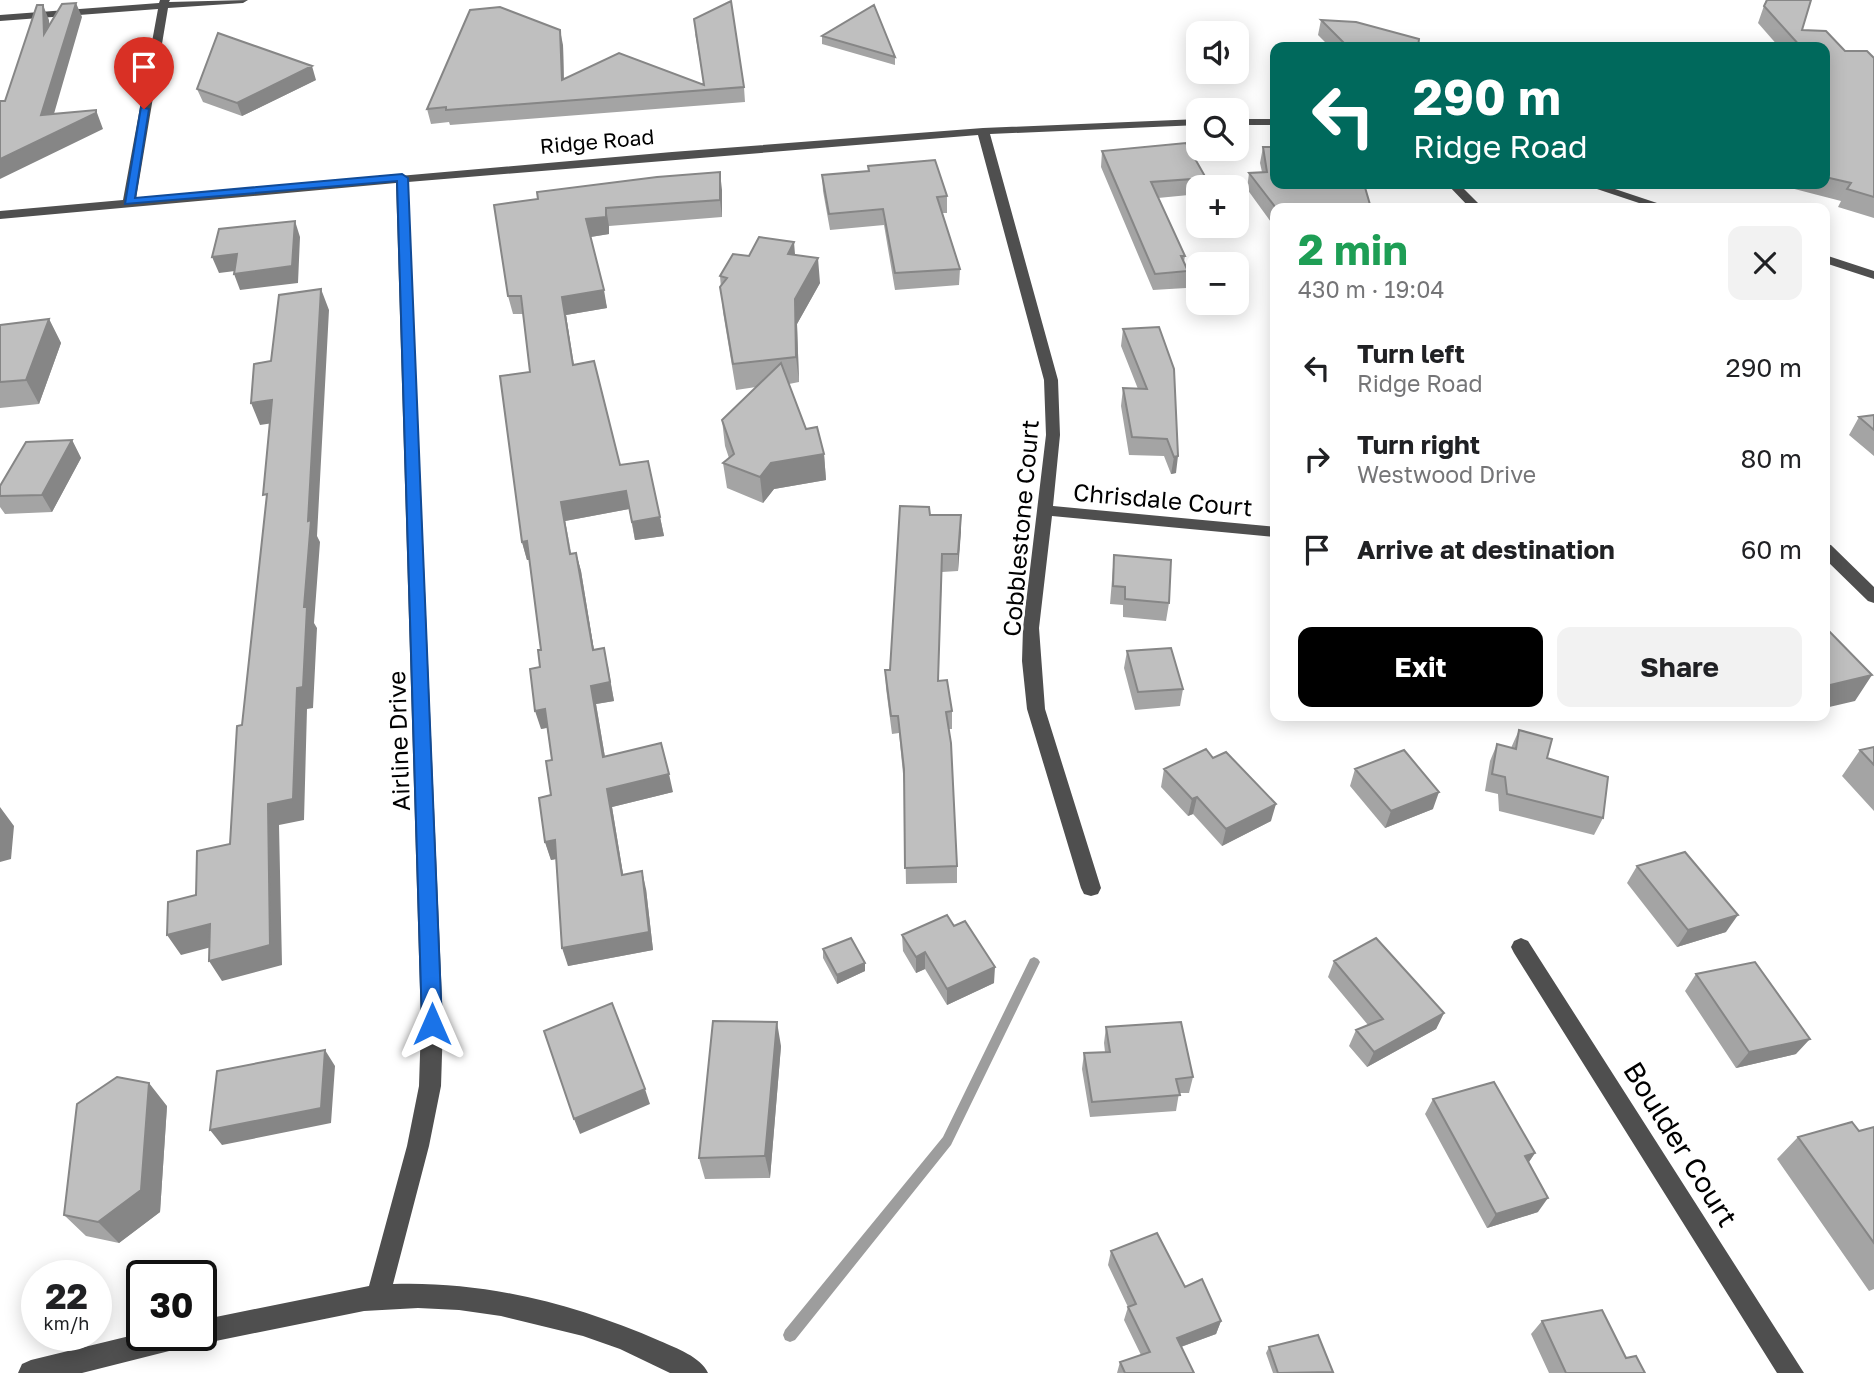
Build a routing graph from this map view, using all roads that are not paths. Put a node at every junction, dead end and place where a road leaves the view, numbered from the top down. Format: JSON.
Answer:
{"nodes":[{"id":1,"x":243,"y":0,"type":"edge"},
{"id":2,"x":164,"y":2,"type":"edge"},
{"id":3,"x":0,"y":18,"type":"edge"},
{"id":4,"x":1249,"y":122,"type":"edge"},
{"id":5,"x":1270,"y":122,"type":"edge"},
{"id":6,"x":1186,"y":123,"type":"edge"},
{"id":7,"x":983,"y":131,"type":"junction"},
{"id":8,"x":402,"y":178,"type":"junction"},
{"id":9,"x":1457,"y":189,"type":"edge"},
{"id":10,"x":1604,"y":189,"type":"edge"},
{"id":11,"x":129,"y":202,"type":"junction"},
{"id":12,"x":1472,"y":203,"type":"edge"},
{"id":13,"x":1650,"y":203,"type":"edge"},
{"id":14,"x":0,"y":215,"type":"edge"},
{"id":15,"x":1830,"y":261,"type":"edge"},
{"id":16,"x":1874,"y":275,"type":"edge"},
{"id":17,"x":1046,"y":510,"type":"junction"},
{"id":18,"x":1270,"y":531,"type":"edge"},
{"id":19,"x":1830,"y":555,"type":"edge"},
{"id":20,"x":1874,"y":597,"type":"edge"},
{"id":21,"x":1091,"y":888,"type":"dead end"},
{"id":22,"x":1521,"y":947,"type":"dead end"},
{"id":23,"x":378,"y":1297,"type":"junction"},
{"id":24,"x":217,"y":1329,"type":"edge"},
{"id":25,"x":126,"y":1350,"type":"edge"},
{"id":26,"x":31,"y":1373,"type":"edge"},
{"id":27,"x":695,"y":1373,"type":"edge"},
{"id":28,"x":1791,"y":1373,"type":"edge"}],
"edges":[{"from":1,"to":2,"type":"street"},
{"from":2,"to":3,"type":"street"},
{"from":2,"to":11,"type":"street"},
{"from":4,"to":5,"type":"street"},
{"from":6,"to":7,"type":"street","name":"Ridge Road"},
{"from":7,"to":8,"type":"street","name":"Ridge Road"},
{"from":7,"to":17,"type":"street","name":"Cobblestone Court"},
{"from":8,"to":11,"type":"street","name":"Ridge Road"},
{"from":8,"to":23,"type":"street","name":"Airline Drive"},
{"from":9,"to":12,"type":"street"},
{"from":10,"to":13,"type":"street"},
{"from":11,"to":14,"type":"street","name":"Ridge Road"},
{"from":15,"to":16,"type":"street"},
{"from":17,"to":18,"type":"street","name":"Chrisdale Court"},
{"from":17,"to":21,"type":"street","name":"Cobblestone Court"},
{"from":19,"to":20,"type":"street"},
{"from":22,"to":28,"type":"street","name":"Boulder Court"},
{"from":23,"to":24,"type":"street"},
{"from":23,"to":27,"type":"street"},
{"from":25,"to":26,"type":"street"}]}
